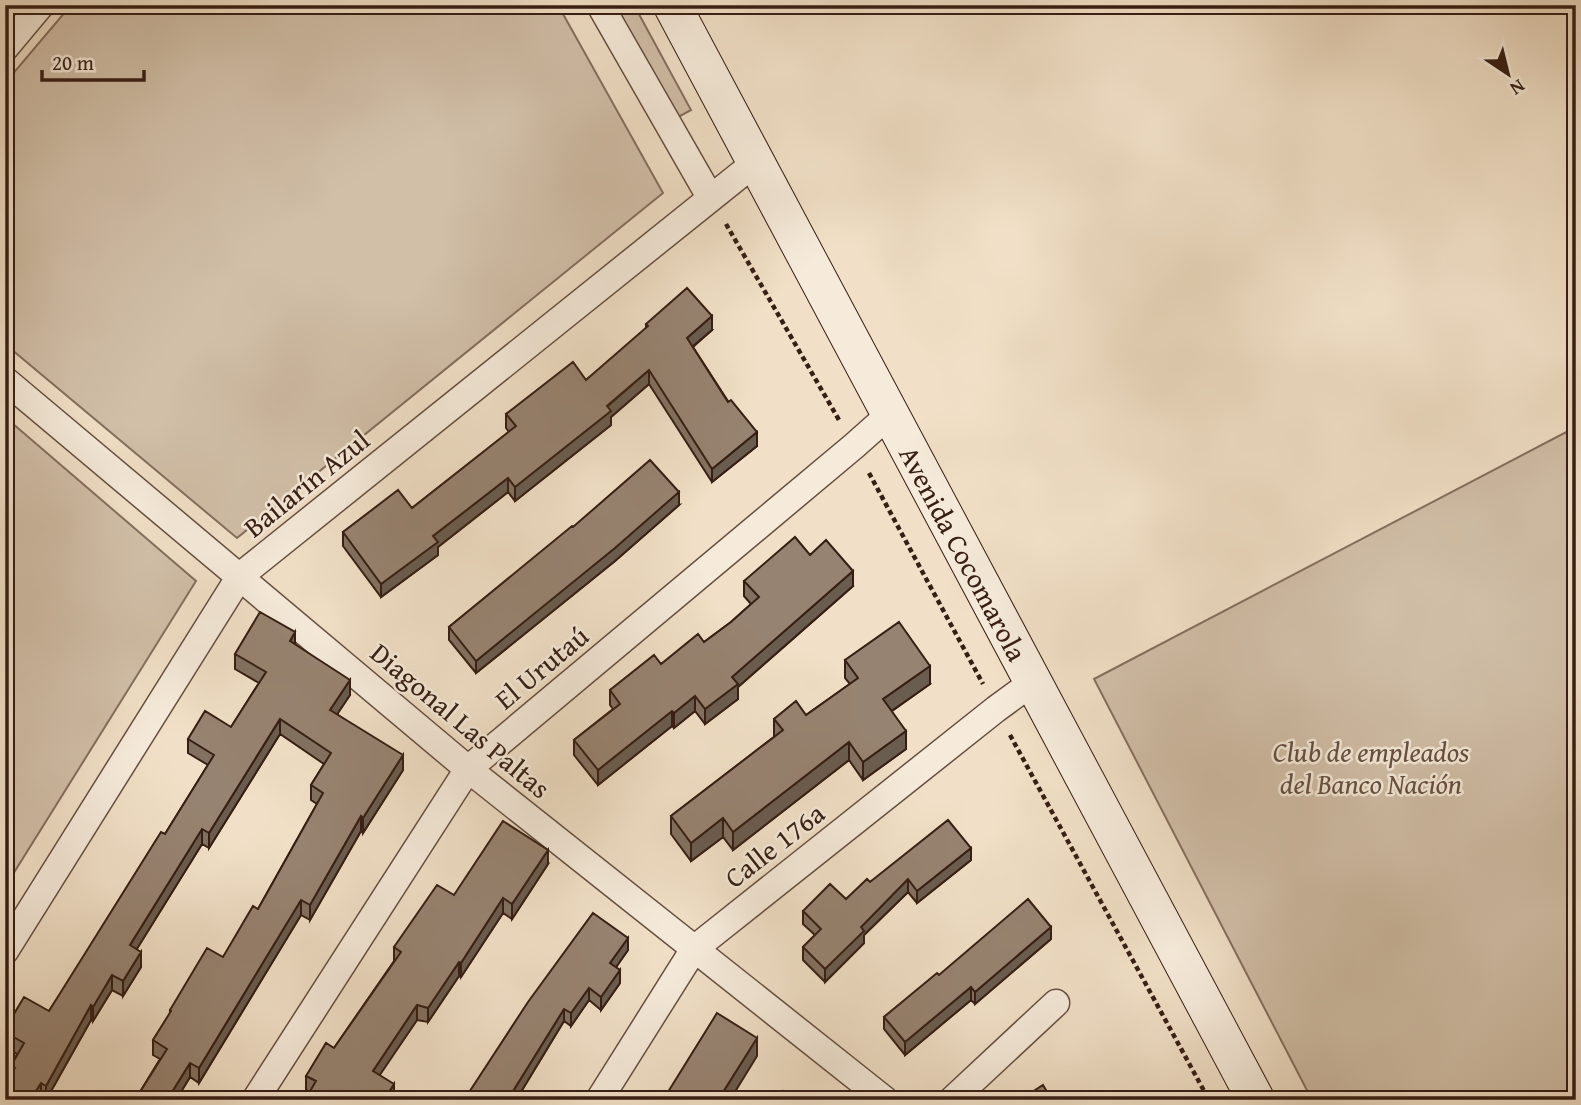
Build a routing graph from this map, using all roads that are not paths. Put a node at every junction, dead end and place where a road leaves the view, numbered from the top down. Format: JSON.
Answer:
{"nodes":[{"id":1,"x":41,"y":5,"type":"edge"},
{"id":2,"x":600,"y":5,"type":"edge"},
{"id":3,"x":672,"y":5,"type":"edge"},
{"id":4,"x":5,"y":48,"type":"edge"},
{"id":5,"x":756,"y":162,"type":"junction"},
{"id":6,"x":710,"y":198,"type":"junction"},
{"id":7,"x":5,"y":380,"type":"edge"},
{"id":8,"x":890,"y":414,"type":"junction"},
{"id":9,"x":240,"y":576,"type":"junction"},
{"id":10,"x":1033,"y":682,"type":"junction"},
{"id":11,"x":468,"y":769,"type":"junction"},
{"id":12,"x":694,"y":949,"type":"junction"},
{"id":13,"x":5,"y":951,"type":"edge"},
{"id":14,"x":1056,"y":1003,"type":"dead end"},
{"id":15,"x":255,"y":1100,"type":"edge"},
{"id":16,"x":599,"y":1100,"type":"edge"},
{"id":17,"x":885,"y":1100,"type":"edge"},
{"id":18,"x":952,"y":1100,"type":"edge"},
{"id":19,"x":1256,"y":1100,"type":"edge"}],
"edges":[{"from":1,"to":4,"type":"street"},
{"from":2,"to":6,"type":"street"},
{"from":3,"to":5,"type":"main road","name":"Avenida Cocomarola"},
{"from":5,"to":6,"type":"street","name":"Bailarín Azul"},
{"from":5,"to":8,"type":"main road","name":"Avenida Cocomarola"},
{"from":6,"to":9,"type":"street","name":"Bailarín Azul"},
{"from":7,"to":9,"type":"street","name":"Diagonal Las Paltas"},
{"from":8,"to":10,"type":"main road","name":"Avenida Cocomarola"},
{"from":8,"to":11,"type":"street","name":"El Urutaú"},
{"from":9,"to":11,"type":"street","name":"Diagonal Las Paltas"},
{"from":9,"to":13,"type":"street","name":"Bailarín Azul"},
{"from":10,"to":12,"type":"street","name":"Calle 176a"},
{"from":10,"to":19,"type":"main road","name":"Avenida Cocomarola"},
{"from":11,"to":12,"type":"street","name":"Diagonal Las Paltas"},
{"from":11,"to":15,"type":"street","name":"El Urutaú"},
{"from":12,"to":16,"type":"street","name":"Calle 176a"},
{"from":12,"to":17,"type":"street","name":"Diagonal Las Paltas"},
{"from":14,"to":18,"type":"street"}]}
